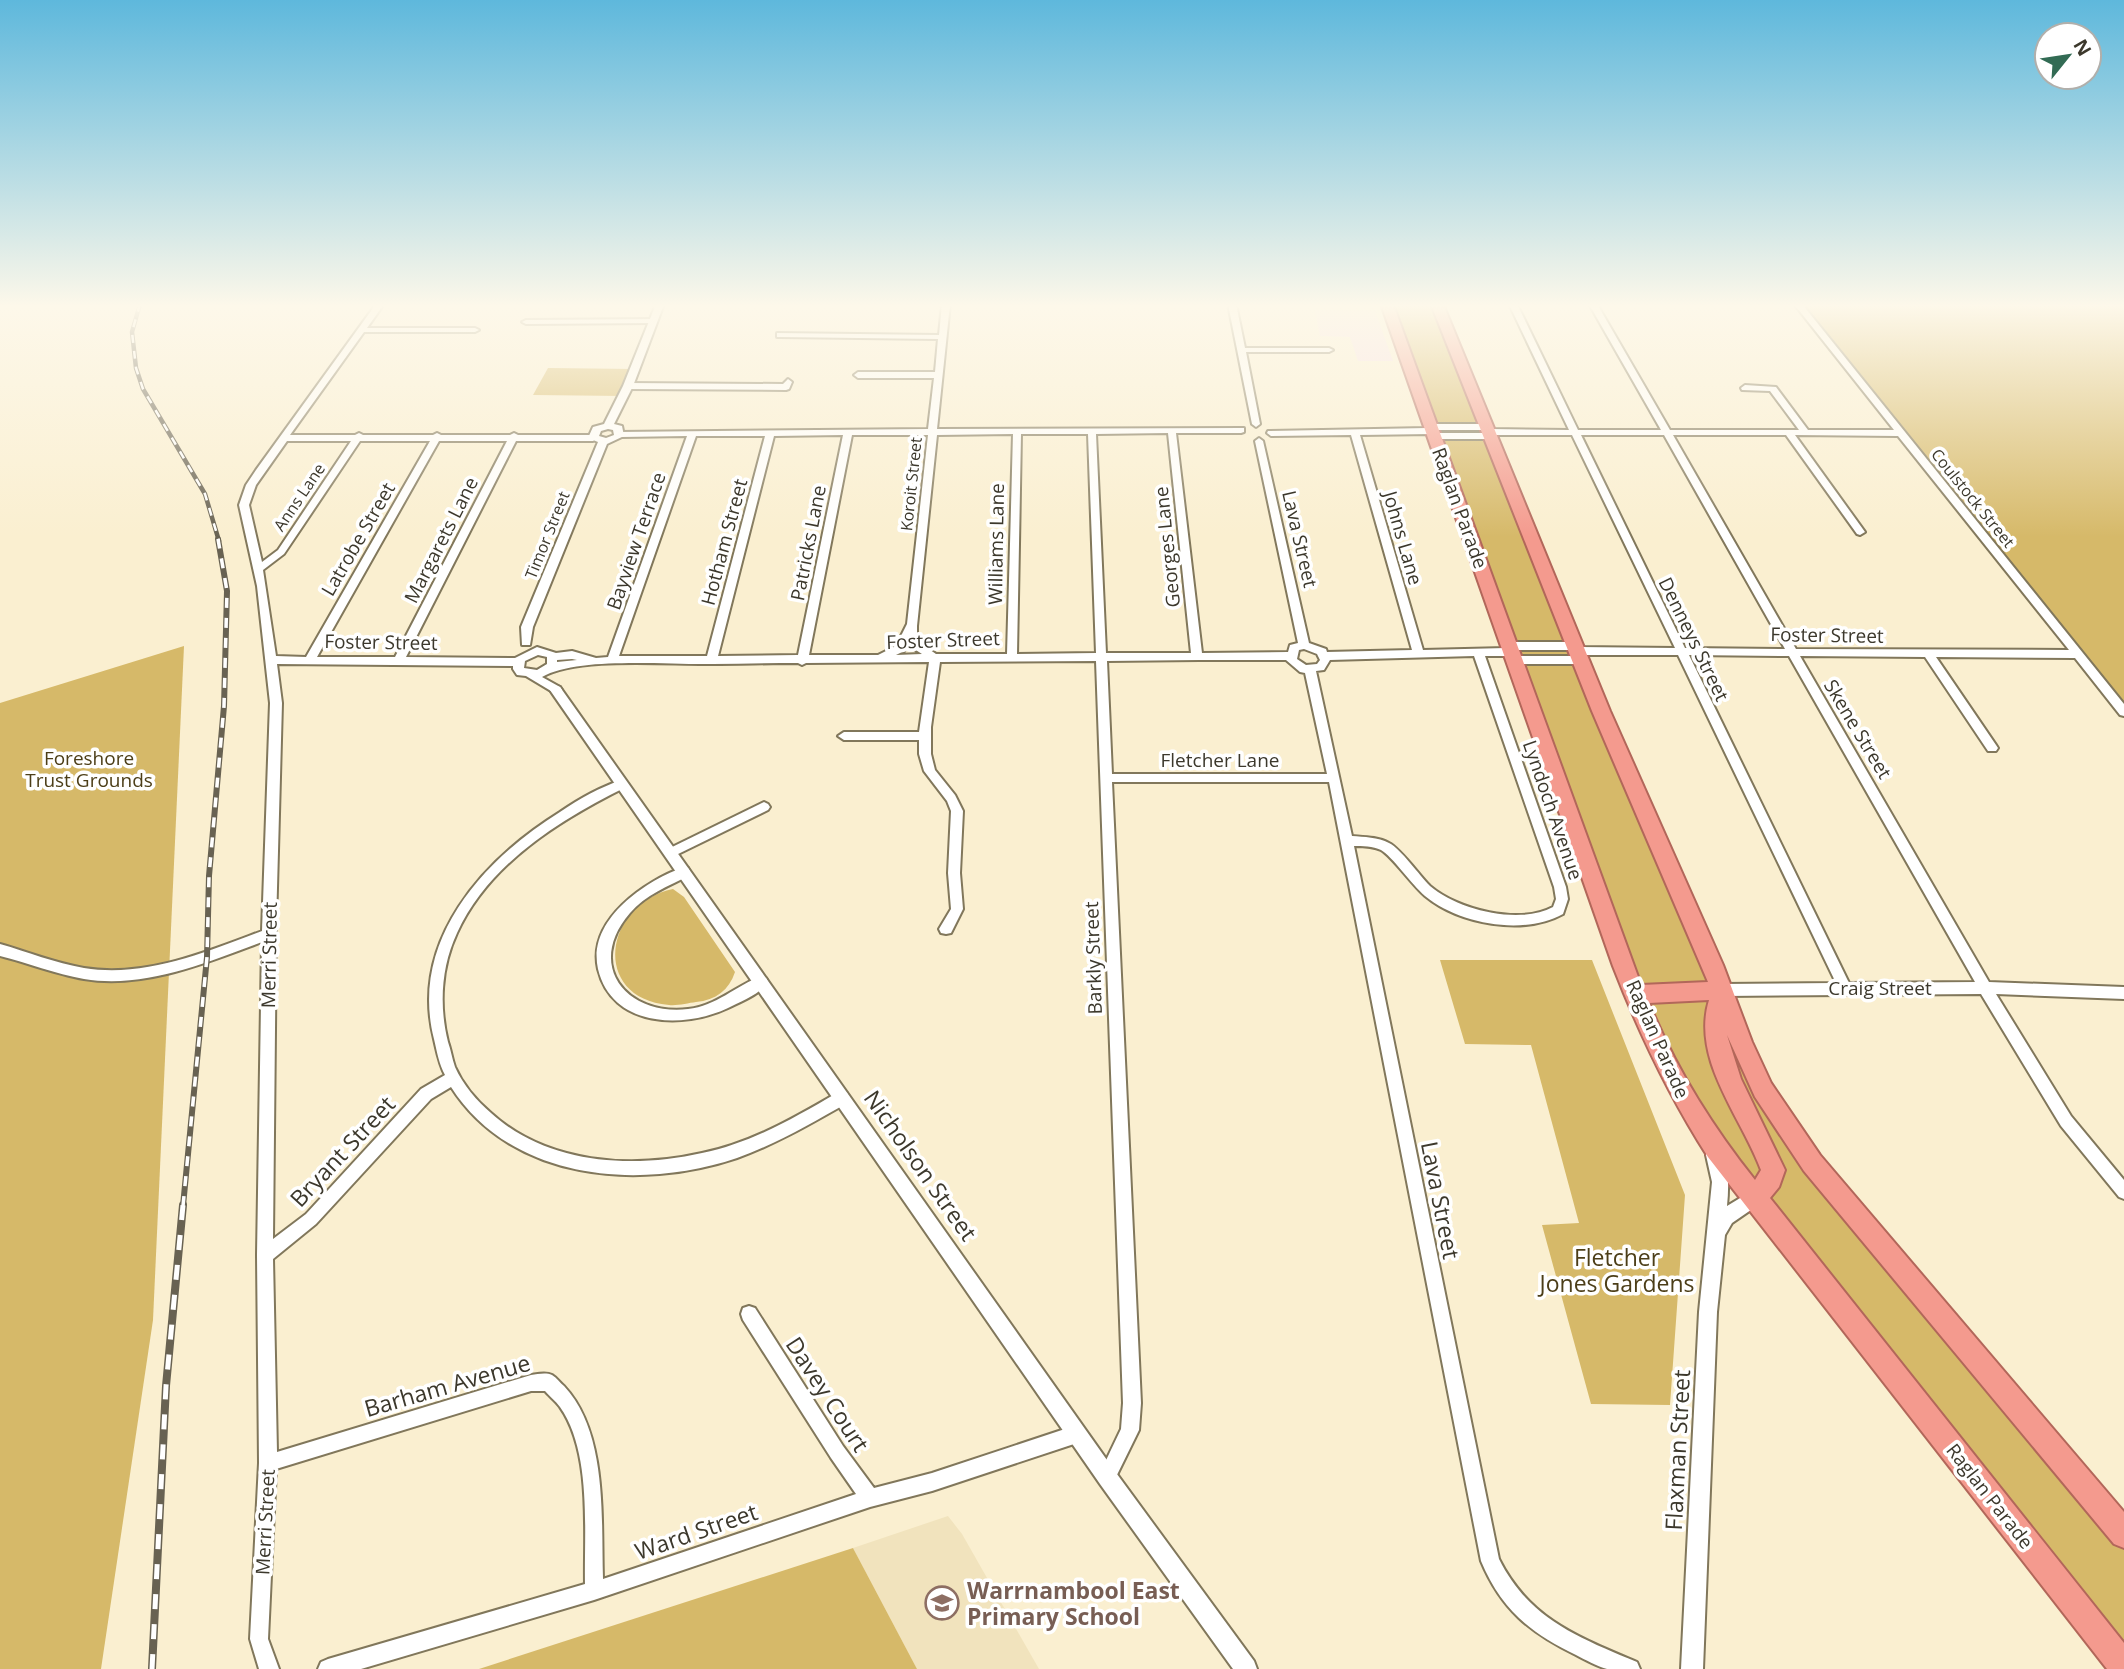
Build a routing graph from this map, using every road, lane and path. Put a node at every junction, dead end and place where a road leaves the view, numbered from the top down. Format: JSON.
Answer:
{"nodes":[{"id":1,"x":323,"y":382,"type":"edge"},
{"id":2,"x":630,"y":382,"type":"edge"},
{"id":3,"x":788,"y":382,"type":"dead end"},
{"id":4,"x":938,"y":382,"type":"edge"},
{"id":5,"x":1248,"y":382,"type":"edge"},
{"id":6,"x":1415,"y":382,"type":"edge"},
{"id":7,"x":1470,"y":382,"type":"edge"},
{"id":8,"x":1549,"y":382,"type":"edge"},
{"id":9,"x":1639,"y":382,"type":"edge"},
{"id":10,"x":1860,"y":382,"type":"edge"},
{"id":11,"x":628,"y":386,"type":"junction"},
{"id":12,"x":1745,"y":388,"type":"dead end"},
{"id":13,"x":1256,"y":424,"type":"junction"},
{"id":14,"x":608,"y":426,"type":"junction"},
{"id":15,"x":1241,"y":430,"type":"junction"},
{"id":16,"x":1432,"y":431,"type":"junction"},
{"id":17,"x":1490,"y":431,"type":"junction"},
{"id":18,"x":1572,"y":431,"type":"junction"},
{"id":19,"x":848,"y":432,"type":"junction"},
{"id":20,"x":933,"y":432,"type":"junction"},
{"id":21,"x":1355,"y":432,"type":"junction"},
{"id":22,"x":1668,"y":432,"type":"junction"},
{"id":23,"x":693,"y":433,"type":"junction"},
{"id":24,"x":770,"y":433,"type":"junction"},
{"id":25,"x":1017,"y":433,"type":"junction"},
{"id":26,"x":1091,"y":433,"type":"junction"},
{"id":27,"x":1172,"y":433,"type":"junction"},
{"id":28,"x":1271,"y":433,"type":"junction"},
{"id":29,"x":1789,"y":433,"type":"junction"},
{"id":30,"x":1806,"y":433,"type":"junction"},
{"id":31,"x":1901,"y":433,"type":"junction"},
{"id":32,"x":621,"y":434,"type":"junction"},
{"id":33,"x":359,"y":436,"type":"junction"},
{"id":34,"x":437,"y":436,"type":"junction"},
{"id":35,"x":514,"y":436,"type":"junction"},
{"id":36,"x":598,"y":436,"type":"junction"},
{"id":37,"x":284,"y":438,"type":"junction"},
{"id":38,"x":1259,"y":441,"type":"junction"},
{"id":39,"x":1860,"y":532,"type":"dead end"},
{"id":40,"x":258,"y":569,"type":"junction"},
{"id":41,"x":912,"y":626,"type":"junction"},
{"id":42,"x":526,"y":642,"type":"junction"},
{"id":43,"x":1304,"y":645,"type":"junction"},
{"id":44,"x":537,"y":651,"type":"junction"},
{"id":45,"x":1577,"y":652,"type":"junction"},
{"id":46,"x":1681,"y":652,"type":"junction"},
{"id":47,"x":1791,"y":652,"type":"junction"},
{"id":48,"x":1418,"y":653,"type":"junction"},
{"id":49,"x":1478,"y":653,"type":"junction"},
{"id":50,"x":1513,"y":653,"type":"junction"},
{"id":51,"x":2078,"y":654,"type":"junction"},
{"id":52,"x":1929,"y":655,"type":"junction"},
{"id":53,"x":1012,"y":656,"type":"junction"},
{"id":54,"x":1099,"y":656,"type":"junction"},
{"id":55,"x":1290,"y":656,"type":"junction"},
{"id":56,"x":1324,"y":656,"type":"junction"},
{"id":57,"x":1197,"y":657,"type":"junction"},
{"id":58,"x":310,"y":659,"type":"junction"},
{"id":59,"x":935,"y":659,"type":"junction"},
{"id":60,"x":270,"y":660,"type":"junction"},
{"id":61,"x":399,"y":660,"type":"junction"},
{"id":62,"x":612,"y":660,"type":"junction"},
{"id":63,"x":876,"y":660,"type":"junction"},
{"id":64,"x":711,"y":661,"type":"junction"},
{"id":65,"x":802,"y":661,"type":"junction"},
{"id":66,"x":520,"y":662,"type":"junction"},
{"id":67,"x":552,"y":663,"type":"junction"},
{"id":68,"x":1310,"y":669,"type":"junction"},
{"id":69,"x":531,"y":675,"type":"junction"},
{"id":70,"x":556,"y":690,"type":"junction"},
{"id":71,"x":2124,"y":712,"type":"edge"},
{"id":72,"x":844,"y":736,"type":"dead end"},
{"id":73,"x":926,"y":736,"type":"junction"},
{"id":74,"x":1992,"y":748,"type":"dead end"},
{"id":75,"x":1107,"y":778,"type":"junction"},
{"id":76,"x":1333,"y":778,"type":"junction"},
{"id":77,"x":622,"y":784,"type":"junction"},
{"id":78,"x":764,"y":807,"type":"dead end"},
{"id":79,"x":1347,"y":840,"type":"junction"},
{"id":80,"x":670,"y":853,"type":"junction"},
{"id":81,"x":684,"y":872,"type":"junction"},
{"id":82,"x":946,"y":929,"type":"dead end"},
{"id":83,"x":268,"y":934,"type":"junction"},
{"id":84,"x":0,"y":950,"type":"edge"},
{"id":85,"x":761,"y":982,"type":"junction"},
{"id":86,"x":1845,"y":988,"type":"junction"},
{"id":87,"x":1985,"y":988,"type":"junction"},
{"id":88,"x":1723,"y":990,"type":"junction"},
{"id":89,"x":2124,"y":993,"type":"edge"},
{"id":90,"x":1637,"y":994,"type":"junction"},
{"id":91,"x":453,"y":1078,"type":"junction"},
{"id":92,"x":842,"y":1098,"type":"junction"},
{"id":93,"x":1702,"y":1129,"type":"junction"},
{"id":94,"x":2102,"y":1167,"type":"joint"},
{"id":95,"x":2124,"y":1192,"type":"edge"},
{"id":96,"x":1755,"y":1197,"type":"junction"},
{"id":97,"x":1725,"y":1208,"type":"junction"},
{"id":98,"x":265,"y":1255,"type":"junction"},
{"id":99,"x":749,"y":1314,"type":"dead end"},
{"id":100,"x":1077,"y":1434,"type":"junction"},
{"id":101,"x":268,"y":1463,"type":"junction"},
{"id":102,"x":1107,"y":1477,"type":"junction"},
{"id":103,"x":870,"y":1498,"type":"junction"},
{"id":104,"x":2124,"y":1534,"type":"edge"},
{"id":105,"x":594,"y":1591,"type":"junction"},
{"id":106,"x":265,"y":1660,"type":"edge"},
{"id":107,"x":2124,"y":1667,"type":"edge"},
{"id":108,"x":328,"y":1669,"type":"edge"},
{"id":109,"x":1246,"y":1669,"type":"edge"},
{"id":110,"x":1629,"y":1669,"type":"edge"},
{"id":111,"x":1692,"y":1669,"type":"edge"}],
"edges":[{"from":1,"to":37,"type":"street","name":"Merri Street"},
{"from":2,"to":11,"type":"street"},
{"from":3,"to":11,"type":"street"},
{"from":4,"to":20,"type":"street","name":"Koroit Street"},
{"from":5,"to":13,"type":"street"},
{"from":6,"to":16,"type":"highway","name":"Raglan Parade"},
{"from":7,"to":17,"type":"highway"},
{"from":8,"to":18,"type":"street","name":"Denneys Street"},
{"from":9,"to":22,"type":"street","name":"Skene Street"},
{"from":10,"to":31,"type":"street","name":"Coulstock Street"},
{"from":11,"to":14,"type":"street"},
{"from":12,"to":30,"type":"street"},
{"from":13,"to":15,"type":"street"},
{"from":13,"to":28,"type":"street"},
{"from":14,"to":32,"type":"street"},
{"from":14,"to":36,"type":"street"},
{"from":15,"to":27,"type":"street"},
{"from":15,"to":38,"type":"street"},
{"from":16,"to":17,"type":"street"},
{"from":16,"to":21,"type":"street"},
{"from":16,"to":50,"type":"highway","name":"Raglan Parade"},
{"from":17,"to":18,"type":"street"},
{"from":17,"to":45,"type":"highway"},
{"from":18,"to":22,"type":"street"},
{"from":18,"to":46,"type":"street","name":"Denneys Street"},
{"from":19,"to":20,"type":"street"},
{"from":19,"to":24,"type":"street"},
{"from":19,"to":65,"type":"street","name":"Patricks Lane"},
{"from":20,"to":25,"type":"street"},
{"from":20,"to":41,"type":"street","name":"Koroit Street"},
{"from":21,"to":28,"type":"street"},
{"from":21,"to":48,"type":"street","name":"Johns Lane"},
{"from":22,"to":29,"type":"street"},
{"from":22,"to":47,"type":"street","name":"Skene Street"},
{"from":23,"to":24,"type":"street"},
{"from":23,"to":32,"type":"street"},
{"from":23,"to":62,"type":"street","name":"Bayview Terrace"},
{"from":24,"to":64,"type":"street","name":"Hotham Street"},
{"from":25,"to":26,"type":"street"},
{"from":25,"to":53,"type":"street","name":"Williams Lane"},
{"from":26,"to":27,"type":"street"},
{"from":26,"to":54,"type":"street","name":"Barkly Street"},
{"from":27,"to":57,"type":"street","name":"Georges Lane"},
{"from":28,"to":38,"type":"street"},
{"from":29,"to":30,"type":"street"},
{"from":29,"to":39,"type":"street"},
{"from":30,"to":31,"type":"street"},
{"from":31,"to":51,"type":"street","name":"Coulstock Street"},
{"from":32,"to":36,"type":"street"},
{"from":33,"to":34,"type":"street"},
{"from":33,"to":37,"type":"street"},
{"from":33,"to":40,"type":"street","name":"Anns Lane"},
{"from":34,"to":35,"type":"street"},
{"from":34,"to":58,"type":"street","name":"Latrobe Street"},
{"from":35,"to":36,"type":"street"},
{"from":35,"to":61,"type":"street","name":"Margarets Lane"},
{"from":36,"to":42,"type":"street","name":"Timor Street"},
{"from":37,"to":40,"type":"street","name":"Merri Street"},
{"from":38,"to":43,"type":"street","name":"Lava Street"},
{"from":40,"to":60,"type":"street","name":"Merri Street"},
{"from":41,"to":59,"type":"street"},
{"from":41,"to":63,"type":"street"},
{"from":42,"to":44,"type":"street"},
{"from":42,"to":66,"type":"street","name":"Timor Street"},
{"from":43,"to":55,"type":"street"},
{"from":43,"to":56,"type":"street"},
{"from":44,"to":66,"type":"street"},
{"from":44,"to":67,"type":"street"},
{"from":45,"to":46,"type":"street","name":"Foster Street"},
{"from":45,"to":50,"type":"street","name":"Foster Street"},
{"from":45,"to":88,"type":"highway"},
{"from":46,"to":47,"type":"street","name":"Foster Street"},
{"from":46,"to":86,"type":"street","name":"Denneys Street"},
{"from":47,"to":52,"type":"street","name":"Foster Street"},
{"from":47,"to":87,"type":"street","name":"Skene Street"},
{"from":48,"to":49,"type":"street"},
{"from":48,"to":56,"type":"street"},
{"from":49,"to":50,"type":"street"},
{"from":49,"to":79,"type":"street","name":"Lyndoch Avenue"},
{"from":50,"to":90,"type":"highway","name":"Raglan Parade"},
{"from":51,"to":52,"type":"street","name":"Foster Street"},
{"from":51,"to":71,"type":"street","name":"Coulstock Street"},
{"from":52,"to":74,"type":"street"},
{"from":53,"to":54,"type":"street","name":"Foster Street"},
{"from":53,"to":59,"type":"street","name":"Foster Street"},
{"from":54,"to":57,"type":"street","name":"Foster Street"},
{"from":54,"to":75,"type":"street","name":"Barkly Street"},
{"from":55,"to":57,"type":"street","name":"Foster Street"},
{"from":55,"to":68,"type":"street"},
{"from":56,"to":68,"type":"street"},
{"from":58,"to":60,"type":"street","name":"Foster Street"},
{"from":58,"to":61,"type":"street","name":"Foster Street"},
{"from":59,"to":63,"type":"street","name":"Foster Street"},
{"from":59,"to":73,"type":"street"},
{"from":60,"to":83,"type":"street","name":"Merri Street"},
{"from":61,"to":66,"type":"street","name":"Foster Street"},
{"from":62,"to":64,"type":"street","name":"Foster Street"},
{"from":62,"to":67,"type":"street","name":"Foster Street"},
{"from":63,"to":65,"type":"street","name":"Foster Street"},
{"from":64,"to":65,"type":"street","name":"Foster Street"},
{"from":66,"to":69,"type":"street","name":"Foster Street"},
{"from":67,"to":69,"type":"street"},
{"from":67,"to":70,"type":"street","name":"Nicholson Street"},
{"from":68,"to":76,"type":"street","name":"Lava Street"},
{"from":69,"to":70,"type":"street","name":"Nicholson Street"},
{"from":70,"to":77,"type":"street","name":"Nicholson Street"},
{"from":72,"to":73,"type":"street"},
{"from":73,"to":82,"type":"street"},
{"from":75,"to":76,"type":"street","name":"Fletcher Lane"},
{"from":75,"to":102,"type":"street","name":"Barkly Street"},
{"from":76,"to":79,"type":"street","name":"Lava Street"},
{"from":77,"to":80,"type":"street","name":"Nicholson Street"},
{"from":77,"to":91,"type":"street"},
{"from":78,"to":80,"type":"street"},
{"from":79,"to":110,"type":"street","name":"Lava Street"},
{"from":80,"to":81,"type":"street","name":"Nicholson Street"},
{"from":81,"to":85,"type":"street","name":"Nicholson Street"},
{"from":81,"to":85,"type":"street"},
{"from":83,"to":84,"type":"street"},
{"from":83,"to":98,"type":"street","name":"Merri Street"},
{"from":85,"to":92,"type":"street","name":"Nicholson Street"},
{"from":86,"to":87,"type":"street","name":"Craig Street"},
{"from":86,"to":88,"type":"street","name":"Craig Street"},
{"from":87,"to":89,"type":"street","name":"Craig Street"},
{"from":87,"to":94,"type":"street","name":"Skene Street"},
{"from":88,"to":90,"type":"highway","name":"Craig Street"},
{"from":88,"to":96,"type":"highway"},
{"from":88,"to":104,"type":"highway"},
{"from":90,"to":93,"type":"highway","name":"Raglan Parade"},
{"from":91,"to":92,"type":"street"},
{"from":91,"to":98,"type":"street","name":"Bryant Street"},
{"from":92,"to":100,"type":"street","name":"Nicholson Street"},
{"from":93,"to":96,"type":"highway","name":"Raglan Parade"},
{"from":93,"to":97,"type":"street"},
{"from":94,"to":95,"type":"street"},
{"from":96,"to":97,"type":"street","name":"Flaxman Street"},
{"from":96,"to":107,"type":"highway","name":"Raglan Parade"},
{"from":97,"to":111,"type":"street","name":"Flaxman Street"},
{"from":98,"to":101,"type":"street","name":"Merri Street"},
{"from":99,"to":103,"type":"street","name":"Davey Court"},
{"from":100,"to":102,"type":"street","name":"Nicholson Street"},
{"from":100,"to":103,"type":"street","name":"Ward Street"},
{"from":101,"to":105,"type":"street","name":"Barham Avenue"},
{"from":101,"to":106,"type":"street","name":"Merri Street"},
{"from":102,"to":109,"type":"street","name":"Nicholson Street"},
{"from":103,"to":105,"type":"street","name":"Ward Street"},
{"from":105,"to":108,"type":"street","name":"Ward Street"}]}
